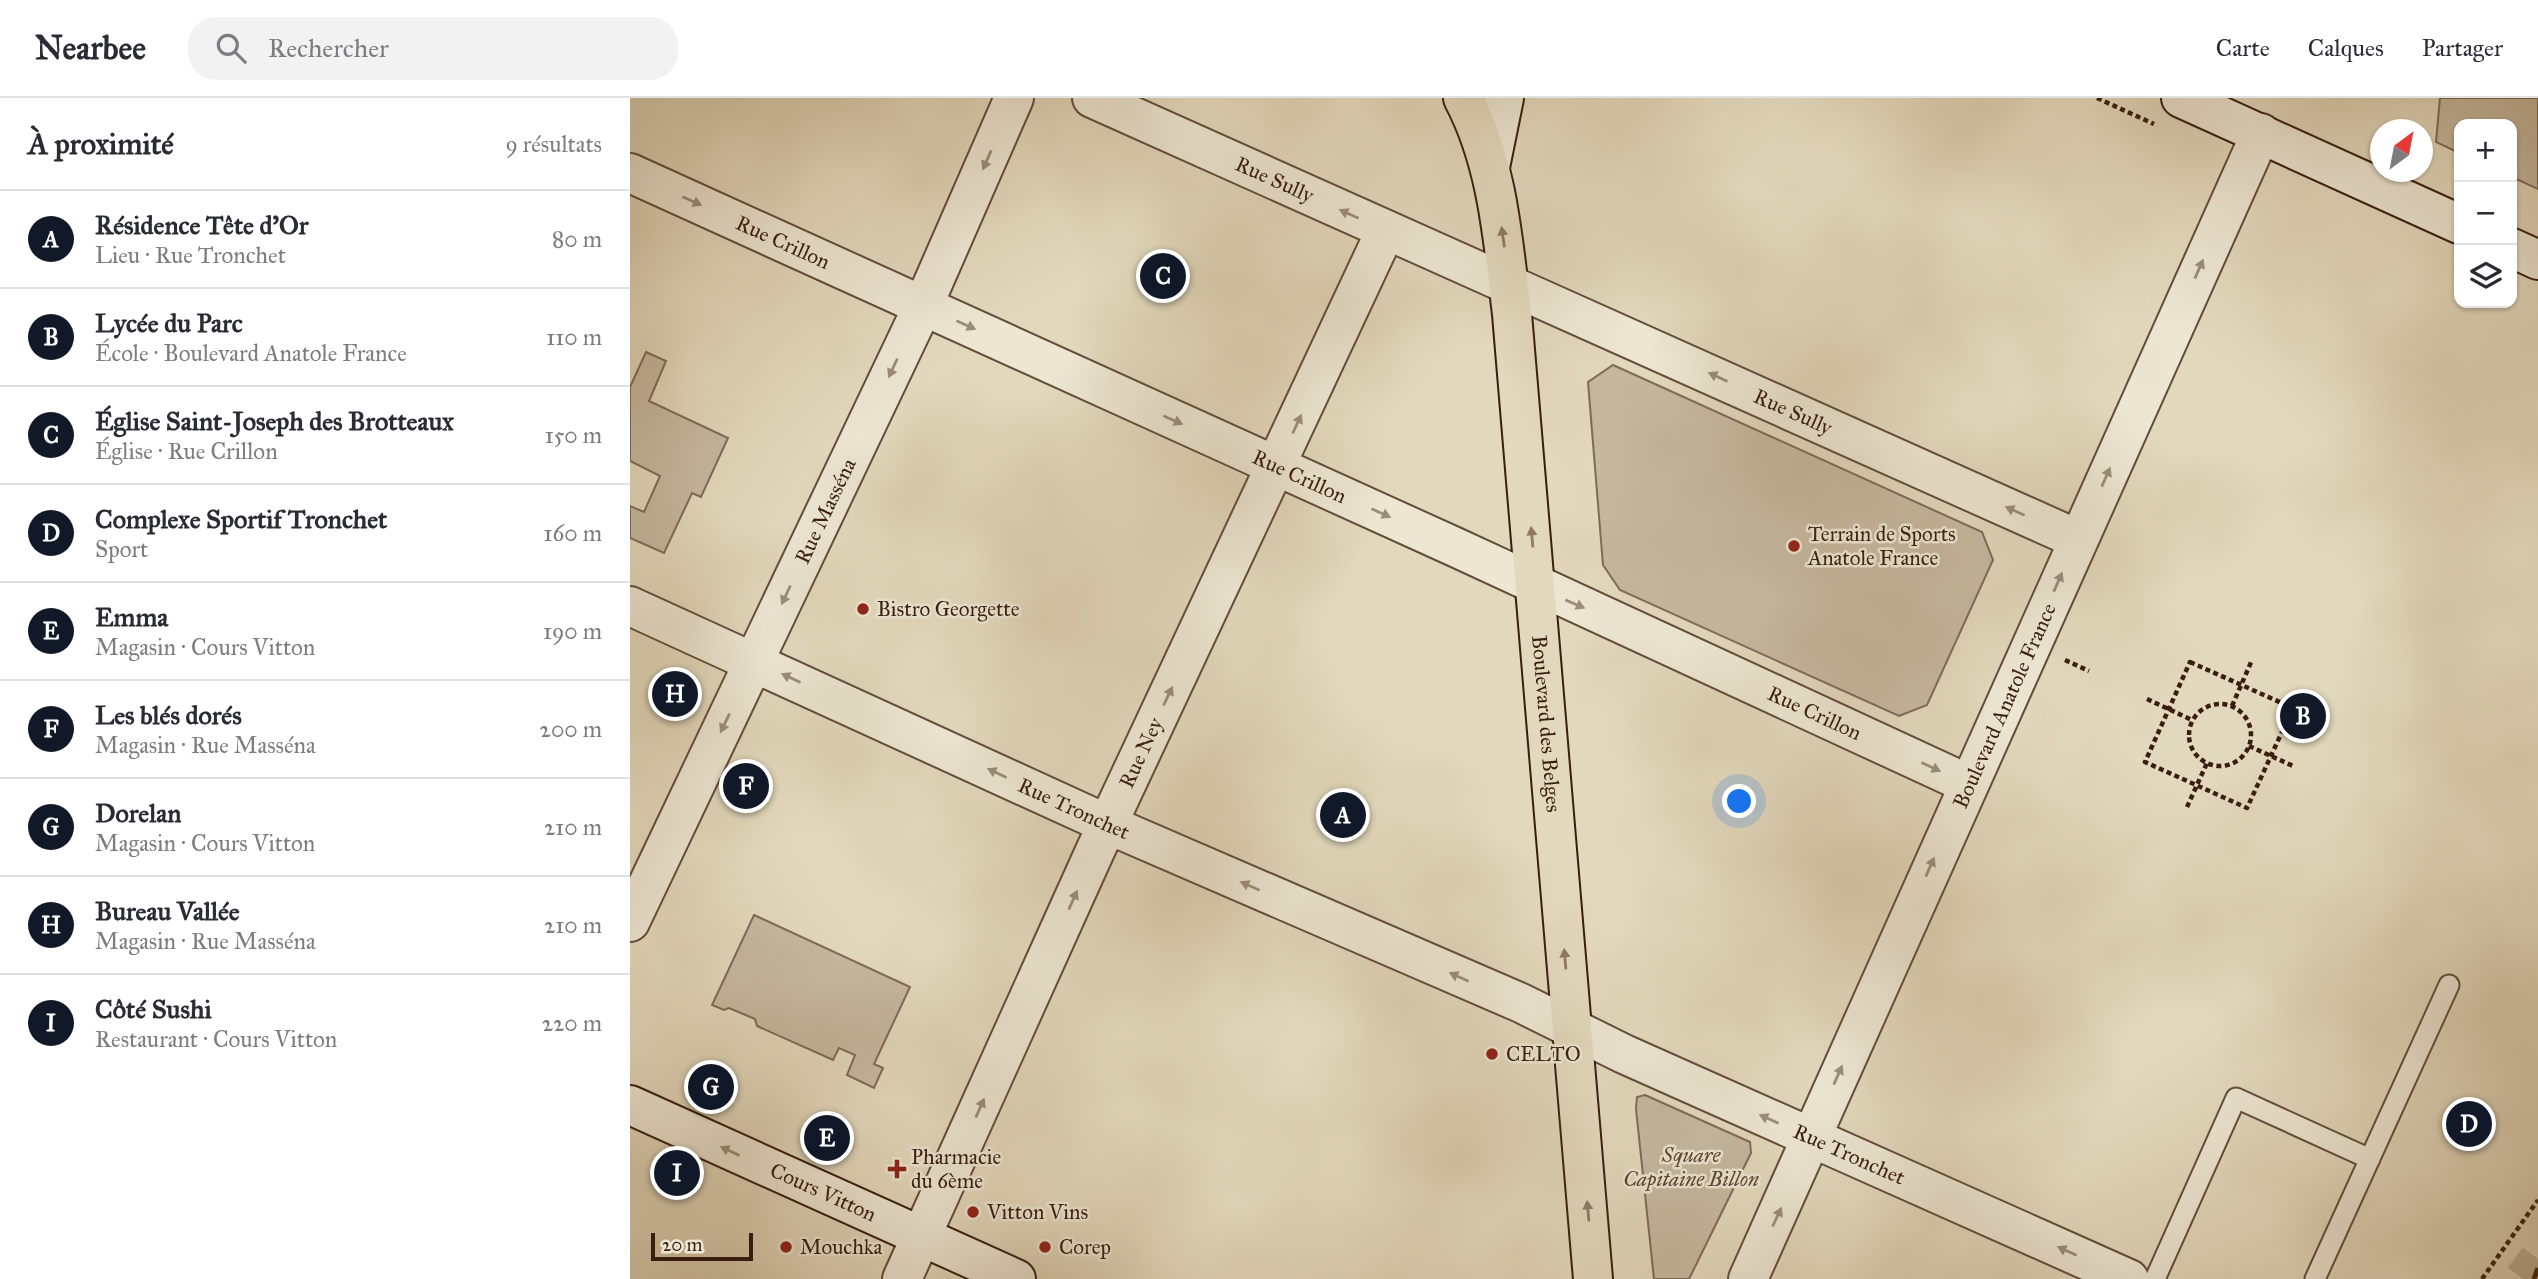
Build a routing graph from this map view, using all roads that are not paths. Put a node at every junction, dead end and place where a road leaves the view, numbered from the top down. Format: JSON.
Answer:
{"nodes":[{"id":1,"x":1014,"y":98,"type":"edge"},
{"id":2,"x":1092,"y":98,"type":"edge"},
{"id":3,"x":1463,"y":98,"type":"edge"},
{"id":4,"x":1504,"y":98,"type":"edge"},
{"id":5,"x":2173,"y":113,"type":"edge"},
{"id":6,"x":2261,"y":134,"type":"junction"},
{"id":7,"x":1490,"y":167,"type":"junction"},
{"id":8,"x":630,"y":173,"type":"edge"},
{"id":9,"x":2454,"y":222,"type":"edge"},
{"id":10,"x":1386,"y":230,"type":"junction"},
{"id":11,"x":2517,"y":250,"type":"edge"},
{"id":12,"x":2538,"y":260,"type":"edge"},
{"id":13,"x":1508,"y":283,"type":"junction"},
{"id":14,"x":923,"y":306,"type":"junction"},
{"id":15,"x":1277,"y":467,"type":"junction"},
{"id":16,"x":2077,"y":539,"type":"junction"},
{"id":17,"x":1536,"y":587,"type":"junction"},
{"id":18,"x":630,"y":606,"type":"edge"},
{"id":19,"x":754,"y":662,"type":"junction"},
{"id":20,"x":1968,"y":784,"type":"junction"},
{"id":21,"x":1107,"y":824,"type":"junction"},
{"id":22,"x":635,"y":898,"type":"edge"},
{"id":23,"x":2449,"y":985,"type":"dead end"},
{"id":24,"x":1571,"y":1027,"type":"junction"},
{"id":25,"x":630,"y":1105,"type":"edge"},
{"id":26,"x":1812,"y":1138,"type":"junction"},
{"id":27,"x":2370,"y":1159,"type":"junction"},
{"id":28,"x":922,"y":1238,"type":"junction"},
{"id":29,"x":902,"y":1279,"type":"edge"},
{"id":30,"x":1016,"y":1279,"type":"edge"},
{"id":31,"x":1593,"y":1279,"type":"edge"},
{"id":32,"x":1748,"y":1279,"type":"edge"},
{"id":33,"x":2129,"y":1279,"type":"edge"},
{"id":34,"x":2155,"y":1279,"type":"edge"},
{"id":35,"x":2315,"y":1279,"type":"edge"}],
"edges":[{"from":1,"to":14,"type":"street","name":"Rue Masséna","one_way":true},
{"from":10,"to":2,"type":"street","name":"Rue Sully","one_way":true},
{"from":3,"to":7,"type":"main road","name":"Boulevard des Belges"},
{"from":4,"to":7,"type":"street","name":"Boulevard des Belges"},
{"from":5,"to":6,"type":"street"},
{"from":6,"to":9,"type":"street"},
{"from":16,"to":6,"type":"street","name":"Boulevard Anatole France","one_way":true},
{"from":13,"to":7,"type":"main road","name":"Boulevard des Belges","one_way":true},
{"from":8,"to":14,"type":"street","name":"Rue Crillon","one_way":true},
{"from":10,"to":13,"type":"street","name":"Rue Sully"},
{"from":15,"to":10,"type":"street","name":"Rue Ney","one_way":true},
{"from":11,"to":12,"type":"street"},
{"from":16,"to":13,"type":"street","name":"Rue Sully","one_way":true},
{"from":17,"to":13,"type":"main road","name":"Boulevard des Belges","one_way":true},
{"from":14,"to":15,"type":"street","name":"Rue Crillon","one_way":true},
{"from":14,"to":19,"type":"street","name":"Rue Masséna","one_way":true},
{"from":15,"to":17,"type":"street","name":"Rue Crillon","one_way":true},
{"from":21,"to":15,"type":"street","name":"Rue Ney","one_way":true},
{"from":20,"to":16,"type":"street","name":"Boulevard Anatole France","one_way":true},
{"from":17,"to":20,"type":"street","name":"Rue Crillon","one_way":true},
{"from":24,"to":17,"type":"main road","name":"Boulevard des Belges","one_way":true},
{"from":18,"to":19,"type":"street","name":"Rue Tronchet"},
{"from":21,"to":19,"type":"street","name":"Rue Tronchet","one_way":true},
{"from":19,"to":22,"type":"street","name":"Rue Masséna","one_way":true},
{"from":26,"to":20,"type":"street","name":"Boulevard Anatole France","one_way":true},
{"from":24,"to":21,"type":"street","name":"Rue Tronchet","one_way":true},
{"from":28,"to":21,"type":"street","name":"Rue Ney","one_way":true},
{"from":23,"to":27,"type":"lane"},
{"from":26,"to":24,"type":"street","name":"Rue Tronchet","one_way":true},
{"from":31,"to":24,"type":"main road","name":"Boulevard des Belges","one_way":true},
{"from":28,"to":25,"type":"street","name":"Cours Vitton","one_way":true},
{"from":32,"to":26,"type":"street","name":"Boulevard Anatole France","one_way":true},
{"from":33,"to":26,"type":"street","name":"Rue Tronchet","one_way":true},
{"from":27,"to":34,"type":"lane"},
{"from":27,"to":35,"type":"lane"},
{"from":28,"to":29,"type":"street","name":"Rue Ney"},
{"from":28,"to":30,"type":"street","name":"Cours Vitton"}]}
